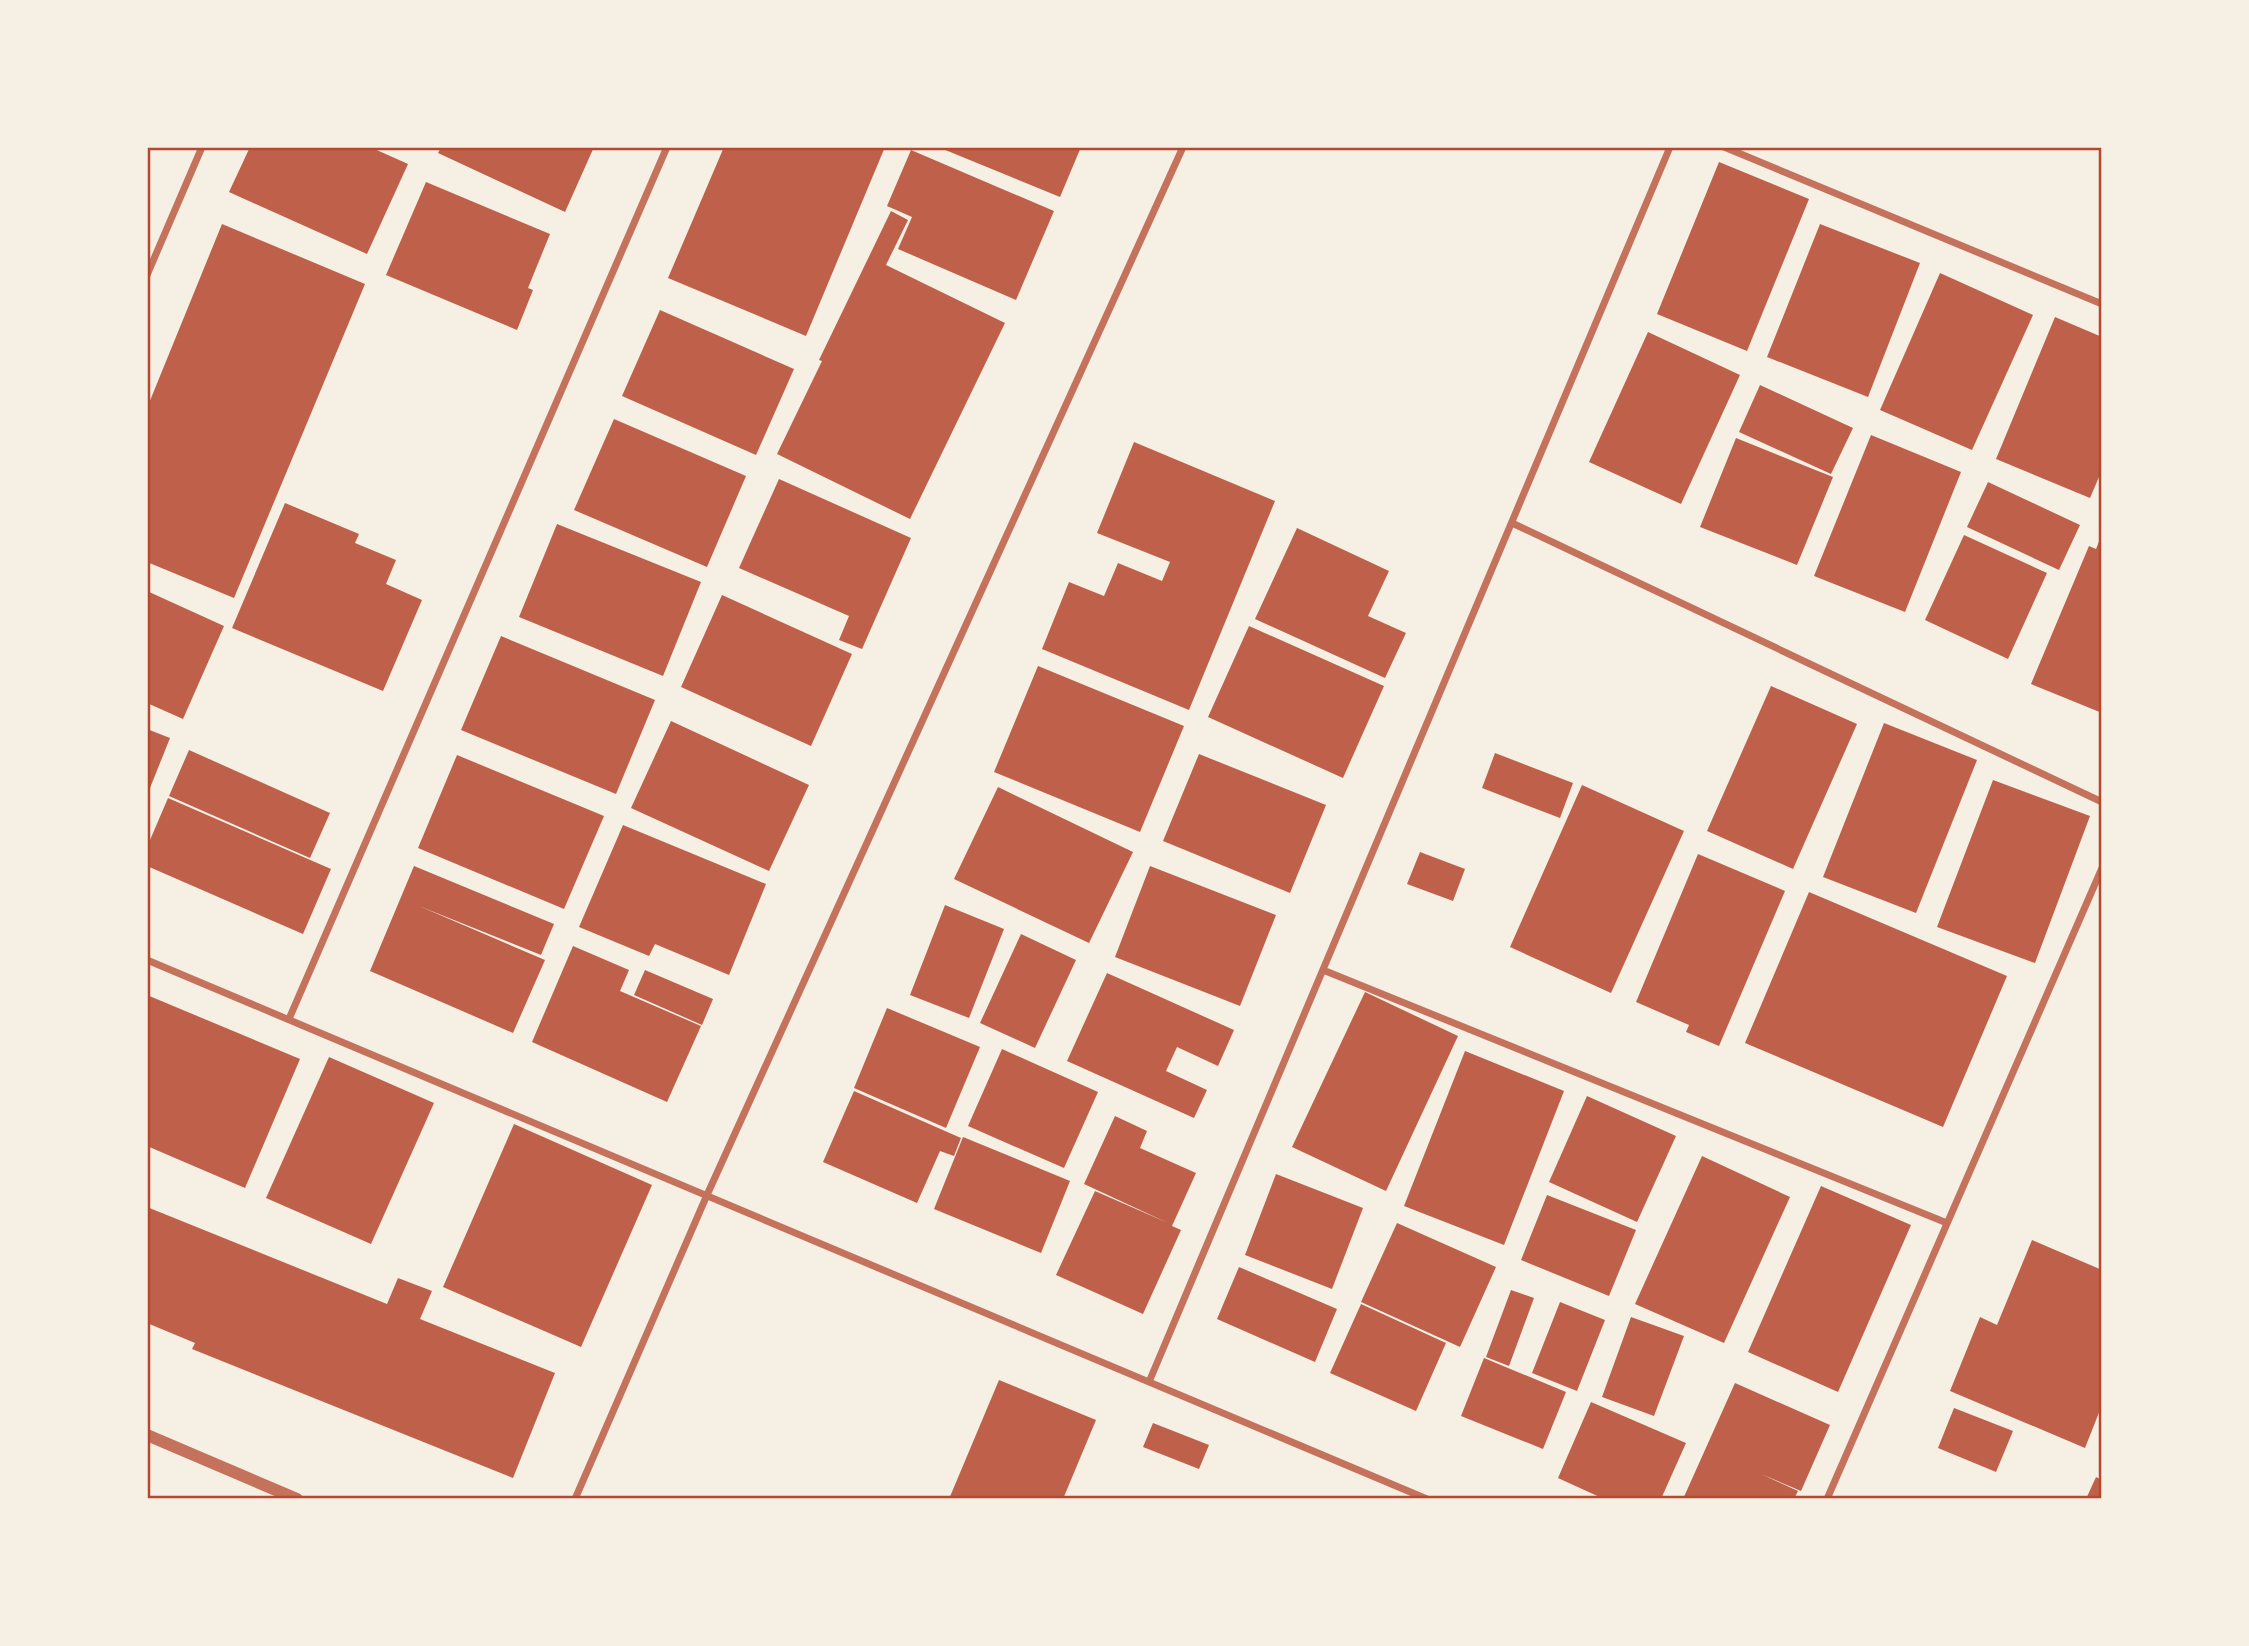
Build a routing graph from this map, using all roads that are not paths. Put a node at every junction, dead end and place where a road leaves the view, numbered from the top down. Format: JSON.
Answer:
{"nodes":[{"id":1,"x":202,"y":147,"type":"edge"},
{"id":2,"x":667,"y":147,"type":"edge"},
{"id":3,"x":1183,"y":147,"type":"edge"},
{"id":4,"x":1670,"y":147,"type":"edge"},
{"id":5,"x":1724,"y":147,"type":"edge"},
{"id":6,"x":147,"y":275,"type":"edge"},
{"id":7,"x":2102,"y":304,"type":"edge"},
{"id":8,"x":1512,"y":523,"type":"junction"},
{"id":9,"x":2102,"y":802,"type":"edge"},
{"id":10,"x":2102,"y":867,"type":"edge"},
{"id":11,"x":147,"y":960,"type":"edge"},
{"id":12,"x":1323,"y":970,"type":"junction"},
{"id":13,"x":289,"y":1019,"type":"junction"},
{"id":14,"x":707,"y":1195,"type":"junction"},
{"id":15,"x":1947,"y":1223,"type":"junction"},
{"id":16,"x":1149,"y":1382,"type":"junction"},
{"id":17,"x":147,"y":1435,"type":"edge"},
{"id":18,"x":297,"y":1499,"type":"edge"},
{"id":19,"x":575,"y":1499,"type":"edge"},
{"id":20,"x":1427,"y":1499,"type":"edge"},
{"id":21,"x":1827,"y":1499,"type":"edge"}],
"edges":[{"from":1,"to":6,"type":"street"},
{"from":2,"to":13,"type":"street"},
{"from":3,"to":14,"type":"street"},
{"from":4,"to":8,"type":"street"},
{"from":5,"to":7,"type":"street"},
{"from":8,"to":9,"type":"street"},
{"from":8,"to":12,"type":"street"},
{"from":10,"to":15,"type":"street"},
{"from":11,"to":13,"type":"street"},
{"from":12,"to":15,"type":"street"},
{"from":12,"to":16,"type":"street"},
{"from":13,"to":14,"type":"street"},
{"from":14,"to":16,"type":"street"},
{"from":14,"to":19,"type":"street"},
{"from":15,"to":21,"type":"street"},
{"from":16,"to":20,"type":"street"},
{"from":17,"to":18,"type":"street"}]}
